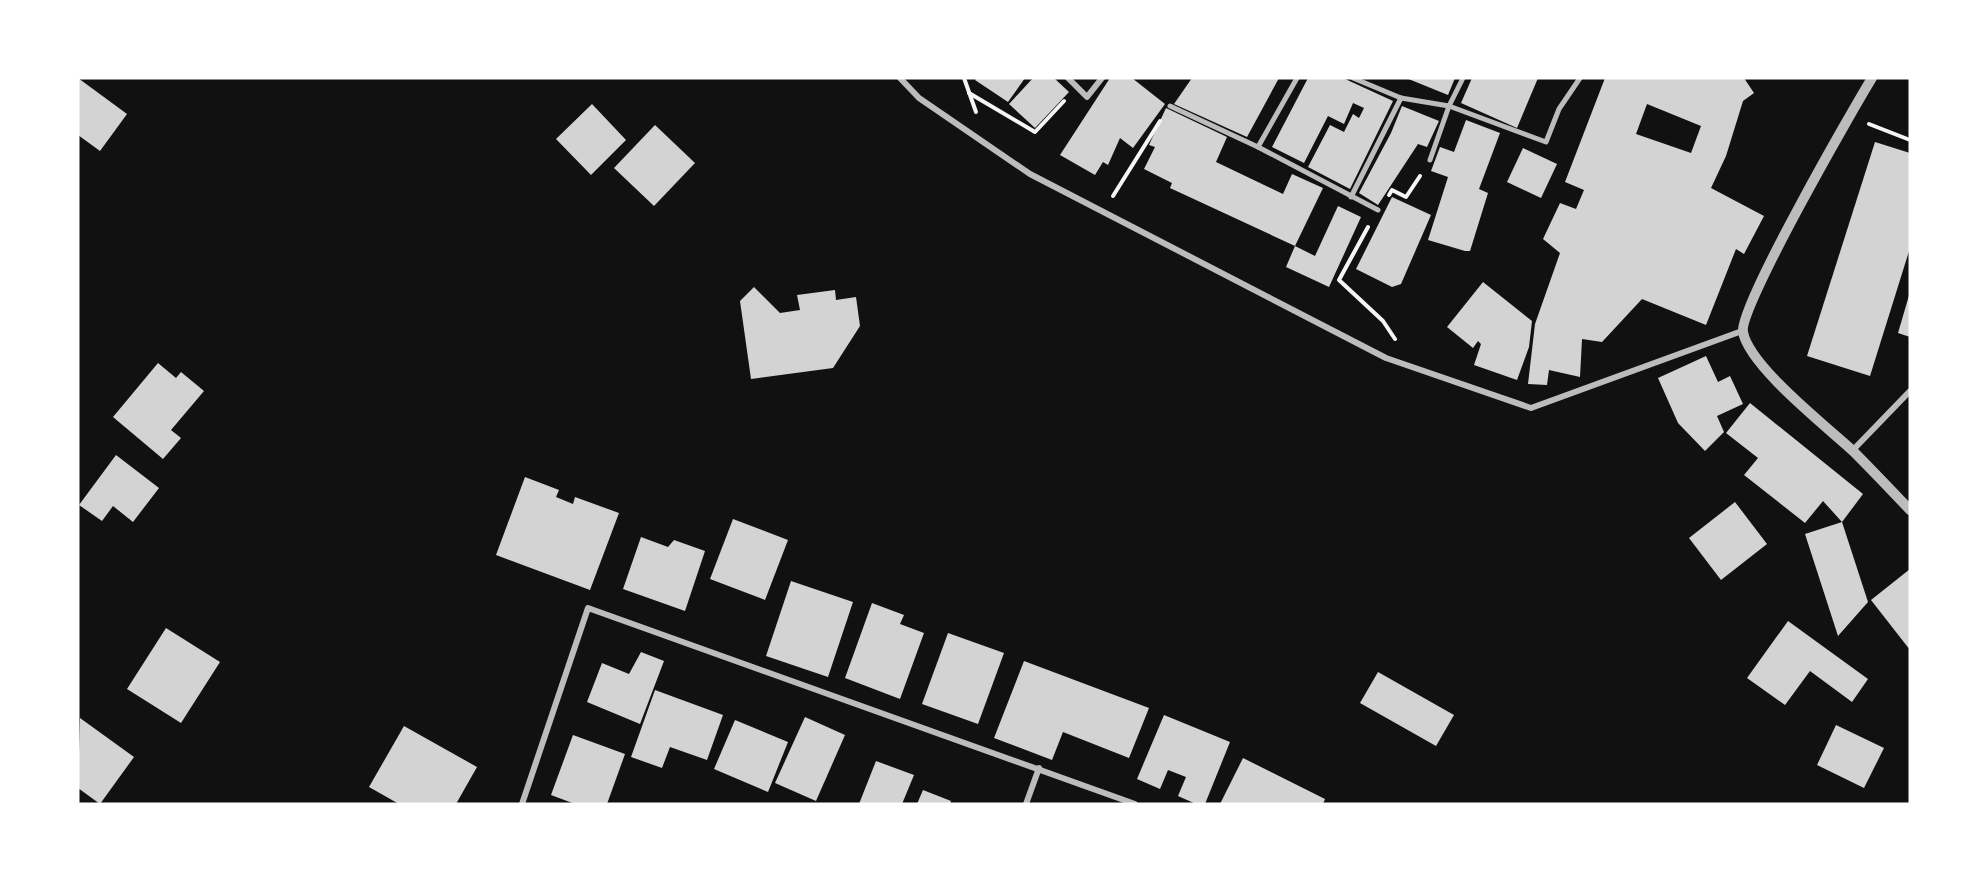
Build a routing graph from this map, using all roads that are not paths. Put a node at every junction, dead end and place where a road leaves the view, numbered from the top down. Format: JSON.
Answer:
{"nodes":[{"id":1,"x":900,"y":78,"type":"edge"},
{"id":2,"x":1068,"y":78,"type":"edge"},
{"id":3,"x":1102,"y":78,"type":"edge"},
{"id":4,"x":1297,"y":78,"type":"edge"},
{"id":5,"x":1353,"y":78,"type":"edge"},
{"id":6,"x":1463,"y":78,"type":"edge"},
{"id":7,"x":1580,"y":78,"type":"edge"},
{"id":8,"x":1872,"y":78,"type":"edge"},
{"id":9,"x":1401,"y":99,"type":"junction"},
{"id":10,"x":1170,"y":106,"type":"road end"},
{"id":11,"x":1449,"y":106,"type":"junction"},
{"id":12,"x":1258,"y":147,"type":"junction"},
{"id":13,"x":1430,"y":160,"type":"road end"},
{"id":14,"x":1351,"y":197,"type":"junction"},
{"id":15,"x":1378,"y":210,"type":"road end"},
{"id":16,"x":1742,"y":331,"type":"junction"},
{"id":17,"x":1910,"y":391,"type":"edge"},
{"id":18,"x":1852,"y":451,"type":"junction"},
{"id":19,"x":1910,"y":510,"type":"edge"},
{"id":20,"x":1039,"y":768,"type":"junction"},
{"id":21,"x":522,"y":804,"type":"edge"},
{"id":22,"x":1026,"y":804,"type":"edge"},
{"id":23,"x":1135,"y":804,"type":"edge"}],
"edges":[{"from":1,"to":16,"type":"street"},
{"from":2,"to":3,"type":"street"},
{"from":4,"to":12,"type":"street"},
{"from":5,"to":9,"type":"street"},
{"from":6,"to":11,"type":"street"},
{"from":7,"to":11,"type":"street"},
{"from":8,"to":16,"type":"street"},
{"from":9,"to":11,"type":"street"},
{"from":9,"to":14,"type":"street"},
{"from":10,"to":12,"type":"street"},
{"from":11,"to":13,"type":"street"},
{"from":12,"to":14,"type":"street"},
{"from":14,"to":15,"type":"street"},
{"from":16,"to":18,"type":"street"},
{"from":17,"to":18,"type":"street"},
{"from":18,"to":19,"type":"street"},
{"from":20,"to":21,"type":"street"},
{"from":20,"to":22,"type":"street"},
{"from":20,"to":23,"type":"street"}]}
